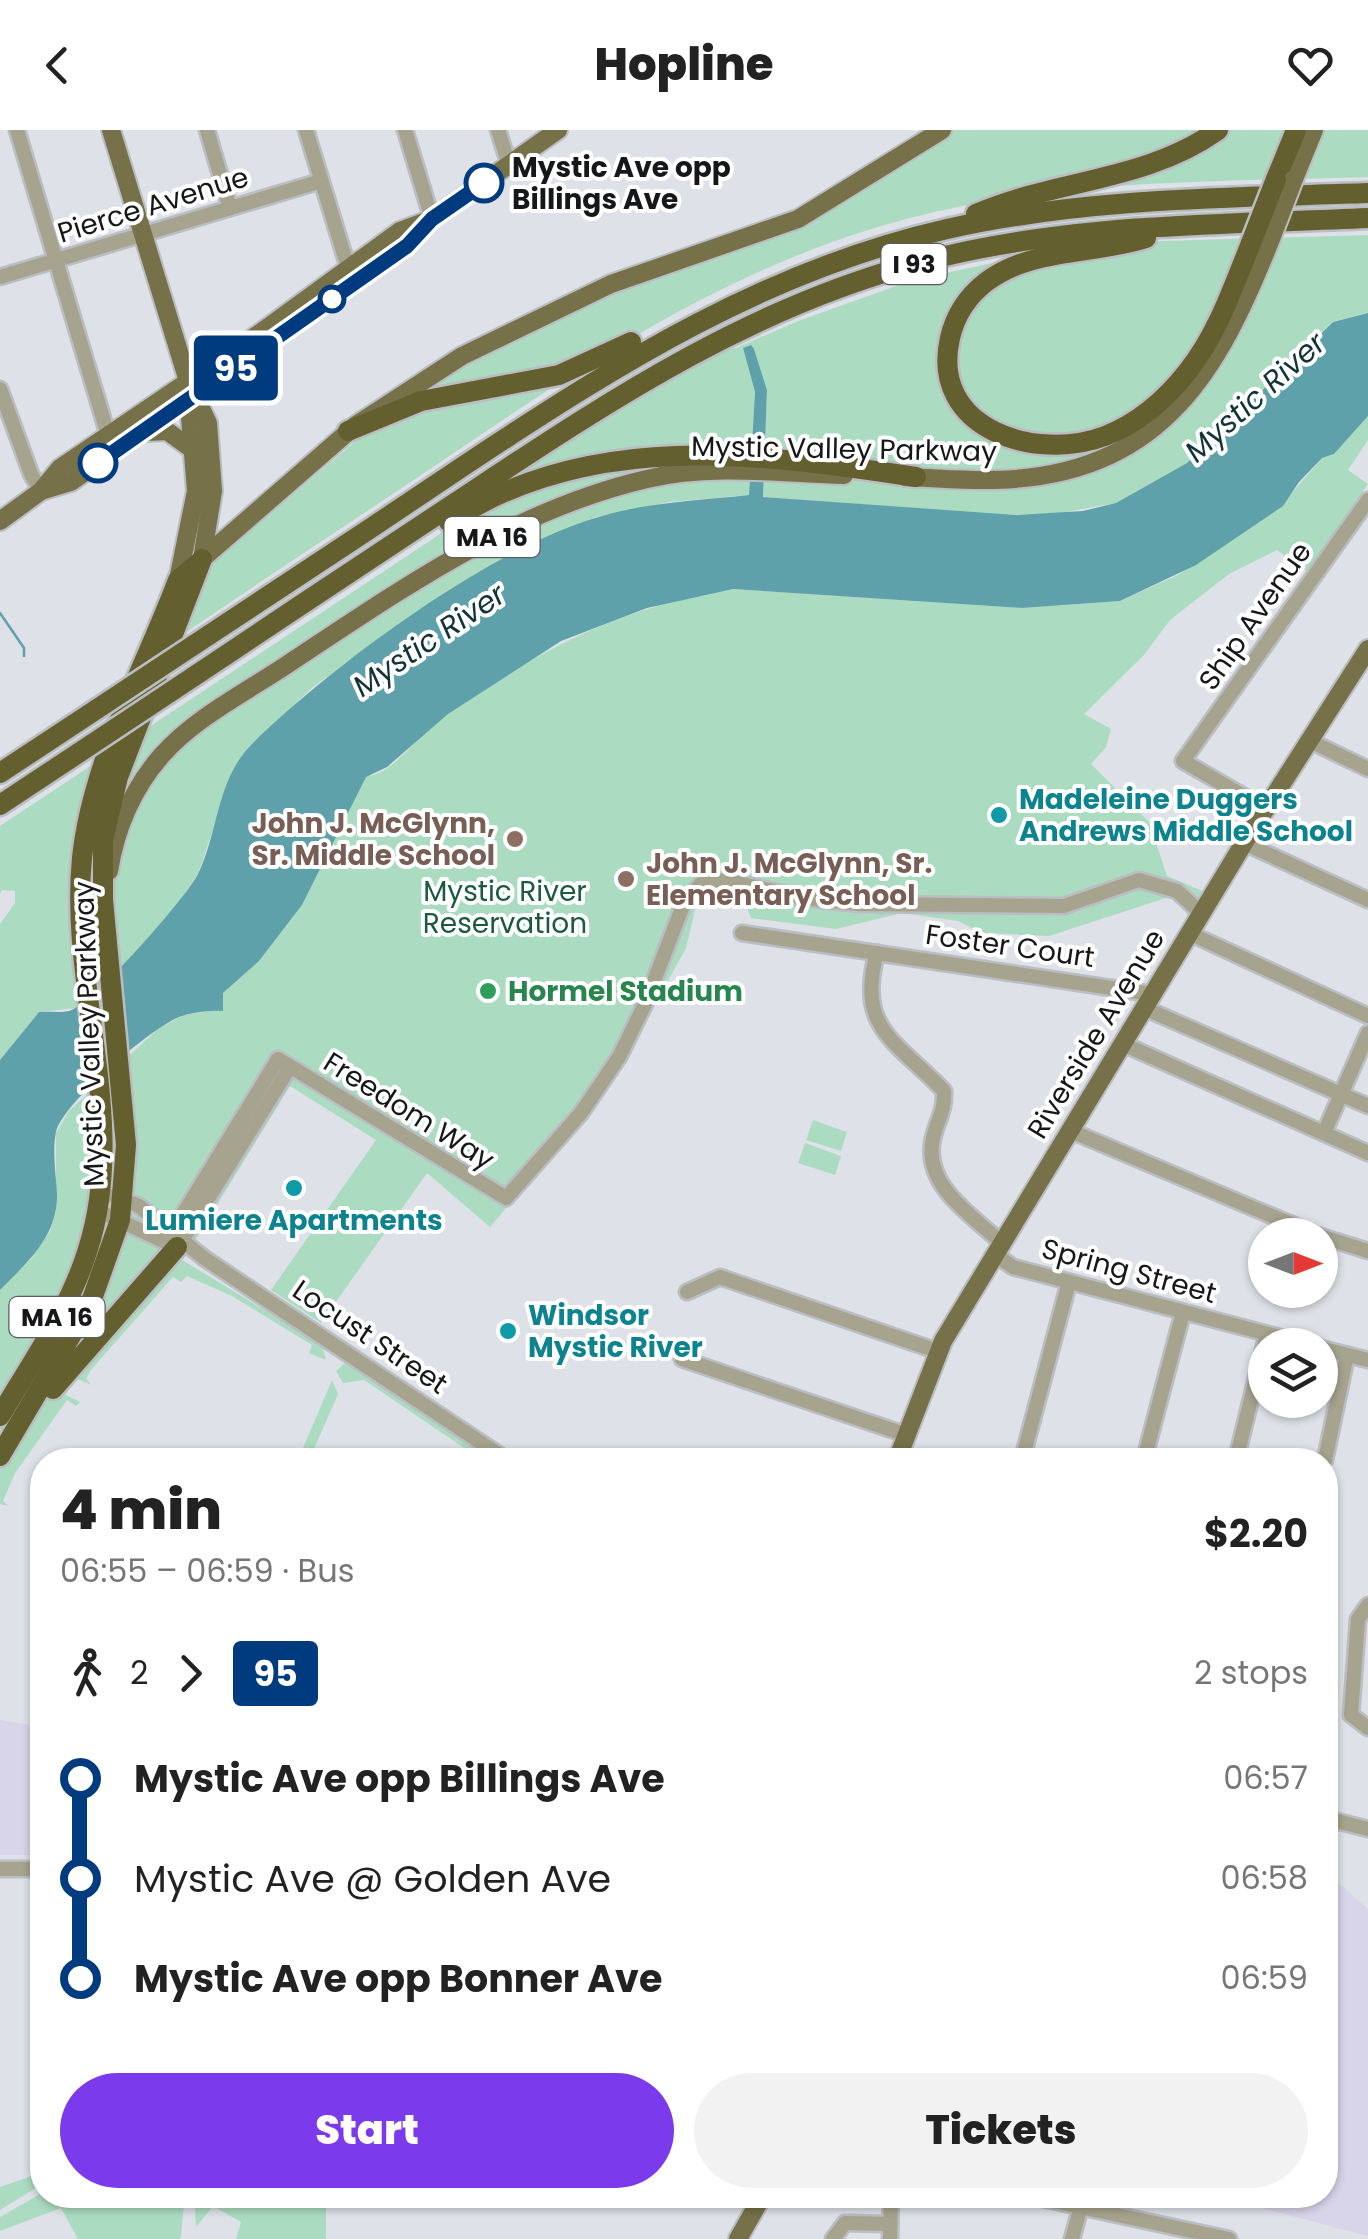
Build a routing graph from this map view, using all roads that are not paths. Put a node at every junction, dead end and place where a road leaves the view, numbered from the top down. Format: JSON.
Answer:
{"nodes":[{"id":1,"x":17,"y":130,"type":"edge"},
{"id":2,"x":111,"y":130,"type":"edge"},
{"id":3,"x":207,"y":130,"type":"edge"},
{"id":4,"x":306,"y":130,"type":"edge"},
{"id":5,"x":405,"y":130,"type":"edge"},
{"id":6,"x":498,"y":130,"type":"edge"},
{"id":7,"x":558,"y":130,"type":"edge"},
{"id":8,"x":942,"y":130,"type":"edge"},
{"id":9,"x":1218,"y":130,"type":"edge"},
{"id":10,"x":1296,"y":130,"type":"edge"},
{"id":11,"x":1314,"y":130,"type":"edge"},
{"id":12,"x":509,"y":165,"type":"junction"},
{"id":13,"x":1285,"y":179,"type":"junction"},
{"id":14,"x":321,"y":181,"type":"junction"},
{"id":15,"x":1368,"y":193,"type":"edge"},
{"id":16,"x":230,"y":208,"type":"junction"},
{"id":17,"x":1368,"y":218,"type":"edge"},
{"id":18,"x":432,"y":219,"type":"junction"},
{"id":19,"x":1180,"y":226,"type":"junction"},
{"id":20,"x":934,"y":232,"type":"junction"},
{"id":21,"x":143,"y":235,"type":"junction"},
{"id":22,"x":1260,"y":243,"type":"junction"},
{"id":23,"x":57,"y":261,"type":"junction"},
{"id":24,"x":351,"y":276,"type":"junction"},
{"id":25,"x":0,"y":278,"type":"edge"},
{"id":26,"x":690,"y":324,"type":"junction"},
{"id":27,"x":0,"y":389,"type":"edge"},
{"id":28,"x":191,"y":393,"type":"junction"},
{"id":29,"x":348,"y":431,"type":"junction"},
{"id":30,"x":142,"y":434,"type":"junction"},
{"id":31,"x":108,"y":435,"type":"junction"},
{"id":32,"x":196,"y":452,"type":"junction"},
{"id":33,"x":916,"y":477,"type":"junction"},
{"id":34,"x":283,"y":489,"type":"junction"},
{"id":35,"x":42,"y":490,"type":"junction"},
{"id":36,"x":213,"y":491,"type":"junction"},
{"id":37,"x":1368,"y":500,"type":"edge"},
{"id":38,"x":0,"y":520,"type":"edge"},
{"id":39,"x":400,"y":539,"type":"junction"},
{"id":40,"x":202,"y":559,"type":"junction"},
{"id":41,"x":178,"y":580,"type":"junction"},
{"id":42,"x":1368,"y":649,"type":"edge"},
{"id":43,"x":1308,"y":740,"type":"junction"},
{"id":44,"x":1368,"y":769,"type":"edge"},
{"id":45,"x":0,"y":773,"type":"edge"},
{"id":46,"x":0,"y":805,"type":"edge"},
{"id":47,"x":1266,"y":808,"type":"junction"},
{"id":48,"x":1244,"y":843,"type":"junction"},
{"id":49,"x":1368,"y":900,"type":"edge"},
{"id":50,"x":1202,"y":914,"type":"junction"},
{"id":51,"x":742,"y":933,"type":"dead end"},
{"id":52,"x":1189,"y":933,"type":"junction"},
{"id":53,"x":877,"y":953,"type":"junction"},
{"id":54,"x":109,"y":956,"type":"junction"},
{"id":55,"x":1148,"y":1001,"type":"junction"},
{"id":56,"x":1368,"y":1016,"type":"edge"},
{"id":57,"x":1368,"y":1033,"type":"edge"},
{"id":58,"x":1123,"y":1044,"type":"junction"},
{"id":59,"x":1341,"y":1095,"type":"junction"},
{"id":60,"x":1368,"y":1106,"type":"edge"},
{"id":61,"x":1071,"y":1131,"type":"junction"},
{"id":62,"x":1324,"y":1134,"type":"junction"},
{"id":63,"x":1368,"y":1153,"type":"edge"},
{"id":64,"x":124,"y":1198,"type":"junction"},
{"id":65,"x":99,"y":1202,"type":"junction"},
{"id":66,"x":1276,"y":1218,"type":"edge"},
{"id":67,"x":120,"y":1220,"type":"junction"},
{"id":68,"x":175,"y":1240,"type":"junction"},
{"id":69,"x":1338,"y":1242,"type":"edge"},
{"id":70,"x":1000,"y":1249,"type":"junction"},
{"id":71,"x":1368,"y":1251,"type":"edge"},
{"id":72,"x":1069,"y":1282,"type":"junction"},
{"id":73,"x":687,"y":1292,"type":"dead end"},
{"id":74,"x":1183,"y":1312,"type":"junction"},
{"id":75,"x":1248,"y":1329,"type":"edge"},
{"id":76,"x":938,"y":1351,"type":"junction"},
{"id":77,"x":1338,"y":1352,"type":"edge"},
{"id":78,"x":1348,"y":1355,"type":"junction"},
{"id":79,"x":682,"y":1360,"type":"dead end"},
{"id":80,"x":1368,"y":1360,"type":"edge"},
{"id":81,"x":1248,"y":1413,"type":"edge"},
{"id":82,"x":0,"y":1416,"type":"edge"},
{"id":83,"x":904,"y":1434,"type":"junction"},
{"id":84,"x":489,"y":1448,"type":"edge"},
{"id":85,"x":900,"y":1448,"type":"edge"},
{"id":86,"x":1025,"y":1448,"type":"edge"},
{"id":87,"x":1147,"y":1448,"type":"edge"},
{"id":88,"x":1239,"y":1448,"type":"edge"},
{"id":89,"x":1328,"y":1448,"type":"edge"},
{"id":90,"x":2,"y":1452,"type":"edge"},
{"id":91,"x":1368,"y":1605,"type":"edge"},
{"id":92,"x":1368,"y":1728,"type":"edge"},
{"id":93,"x":1338,"y":1821,"type":"edge"},
{"id":94,"x":1368,"y":1829,"type":"edge"},
{"id":95,"x":0,"y":1869,"type":"edge"},
{"id":96,"x":30,"y":1869,"type":"edge"},
{"id":97,"x":756,"y":2208,"type":"edge"},
{"id":98,"x":1080,"y":2208,"type":"edge"},
{"id":99,"x":1106,"y":2208,"type":"edge"},
{"id":100,"x":890,"y":2232,"type":"edge"},
{"id":101,"x":738,"y":2239,"type":"edge"},
{"id":102,"x":833,"y":2239,"type":"edge"},
{"id":103,"x":1072,"y":2239,"type":"edge"},
{"id":104,"x":1229,"y":2239,"type":"edge"}],
"edges":[{"from":1,"to":23,"type":"street"},
{"from":2,"to":21,"type":"main road"},
{"from":3,"to":16,"type":"street"},
{"from":4,"to":14,"type":"street"},
{"from":5,"to":18,"type":"street"},
{"from":6,"to":12,"type":"street"},
{"from":7,"to":12,"type":"main road"},
{"from":8,"to":29,"type":"main road","name":"Mystic Valley Parkway","number":"MA 16"},
{"from":9,"to":20,"type":"highway"},
{"from":10,"to":13,"type":"highway"},
{"from":11,"to":13,"type":"main road"},
{"from":12,"to":18,"type":"main road"},
{"from":13,"to":22,"type":"highway","bridge":true},
{"from":14,"to":16,"type":"street","name":"Pierce Avenue"},
{"from":14,"to":24,"type":"street"},
{"from":15,"to":20,"type":"highway","number":"I 93"},
{"from":16,"to":21,"type":"street","name":"Pierce Avenue"},
{"from":17,"to":19,"type":"highway","number":"I 93"},
{"from":18,"to":24,"type":"main road"},
{"from":19,"to":22,"type":"highway"},
{"from":19,"to":39,"type":"highway","number":"I 93"},
{"from":20,"to":26,"type":"highway","number":"I 93"},
{"from":21,"to":23,"type":"street","name":"Pierce Avenue"},
{"from":21,"to":28,"type":"main road"},
{"from":22,"to":33,"type":"main road","name":"Mystic Valley Parkway","number":"MA 16"},
{"from":23,"to":25,"type":"street","name":"Pierce Avenue"},
{"from":23,"to":31,"type":"street"},
{"from":24,"to":28,"type":"main road"},
{"from":26,"to":29,"type":"highway"},
{"from":26,"to":45,"type":"highway","number":"I 93","bridge":true},
{"from":27,"to":35,"type":"street"},
{"from":28,"to":30,"type":"main road"},
{"from":28,"to":31,"type":"main road"},
{"from":28,"to":32,"type":"main road"},
{"from":28,"to":36,"type":"main road"},
{"from":29,"to":34,"type":"main road","name":"Mystic Valley Parkway","number":"MA 16"},
{"from":30,"to":32,"type":"main road"},
{"from":30,"to":35,"type":"main road"},
{"from":31,"to":35,"type":"main road"},
{"from":32,"to":41,"type":"main road"},
{"from":33,"to":39,"type":"highway"},
{"from":33,"to":54,"type":"main road","name":"Mystic Valley Parkway","number":"MA 16"},
{"from":34,"to":36,"type":"main road"},
{"from":34,"to":40,"type":"main road","name":"Mystic Valley Parkway","number":"MA 16"},
{"from":35,"to":38,"type":"main road"},
{"from":36,"to":40,"type":"main road"},
{"from":37,"to":47,"type":"street","name":"Ship Avenue"},
{"from":39,"to":46,"type":"highway","number":"I 93","bridge":true},
{"from":40,"to":41,"type":"highway","name":"Mystic Valley Parkway","number":"MA 16"},
{"from":40,"to":54,"type":"highway"},
{"from":41,"to":65,"type":"highway","name":"Mystic Valley Parkway","number":"MA 16"},
{"from":42,"to":43,"type":"main road","name":"Riverside Avenue"},
{"from":43,"to":44,"type":"street"},
{"from":43,"to":47,"type":"main road","name":"Riverside Avenue"},
{"from":47,"to":48,"type":"main road","name":"Riverside Avenue"},
{"from":48,"to":49,"type":"street"},
{"from":48,"to":50,"type":"main road","name":"Riverside Avenue"},
{"from":50,"to":52,"type":"main road","name":"Riverside Avenue"},
{"from":50,"to":68,"type":"street","name":"Freedom Way"},
{"from":51,"to":53,"type":"street","name":"Foster Court"},
{"from":52,"to":55,"type":"main road","name":"Riverside Avenue"},
{"from":52,"to":56,"type":"street"},
{"from":53,"to":55,"type":"street","name":"Foster Court"},
{"from":53,"to":70,"type":"street"},
{"from":54,"to":64,"type":"highway","name":"Mystic Valley Parkway","number":"MA 16"},
{"from":55,"to":58,"type":"main road","name":"Riverside Avenue"},
{"from":55,"to":59,"type":"street","name":"Foster Court"},
{"from":57,"to":59,"type":"street"},
{"from":58,"to":61,"type":"main road","name":"Riverside Avenue"},
{"from":58,"to":62,"type":"street"},
{"from":59,"to":60,"type":"street","name":"Foster Court"},
{"from":59,"to":62,"type":"street"},
{"from":61,"to":66,"type":"street"},
{"from":61,"to":70,"type":"main road","name":"Riverside Avenue"},
{"from":62,"to":63,"type":"street"},
{"from":64,"to":65,"type":"street","name":"Locust Street"},
{"from":64,"to":67,"type":"highway","name":"Mystic Valley Parkway","number":"MA 16"},
{"from":64,"to":68,"type":"street","name":"Locust Street"},
{"from":65,"to":67,"type":"street","name":"Locust Street"},
{"from":65,"to":82,"type":"highway","name":"Mystic Valley Parkway","number":"MA 16"},
{"from":67,"to":68,"type":"street","name":"Locust Street"},
{"from":67,"to":90,"type":"highway","name":"Mystic Valley Parkway","number":"MA 16"},
{"from":68,"to":84,"type":"street","name":"Locust Street"},
{"from":68,"to":90,"type":"highway"},
{"from":69,"to":71,"type":"street"},
{"from":70,"to":72,"type":"street","name":"Spring Street"},
{"from":70,"to":76,"type":"main road","name":"Riverside Avenue"},
{"from":72,"to":74,"type":"street","name":"Spring Street"},
{"from":72,"to":86,"type":"street"},
{"from":73,"to":76,"type":"street"},
{"from":74,"to":75,"type":"street","name":"Spring Street"},
{"from":74,"to":87,"type":"street"},
{"from":76,"to":83,"type":"main road","name":"Riverside Avenue"},
{"from":77,"to":78,"type":"street"},
{"from":78,"to":80,"type":"street"},
{"from":78,"to":89,"type":"street"},
{"from":79,"to":83,"type":"street"},
{"from":81,"to":88,"type":"street"},
{"from":83,"to":85,"type":"main road","name":"Riverside Avenue"},
{"from":91,"to":92,"type":"street"},
{"from":93,"to":94,"type":"street"},
{"from":95,"to":96,"type":"street"},
{"from":97,"to":101,"type":"main road"},
{"from":98,"to":103,"type":"street"},
{"from":99,"to":104,"type":"street"},
{"from":100,"to":102,"type":"street"}]}
